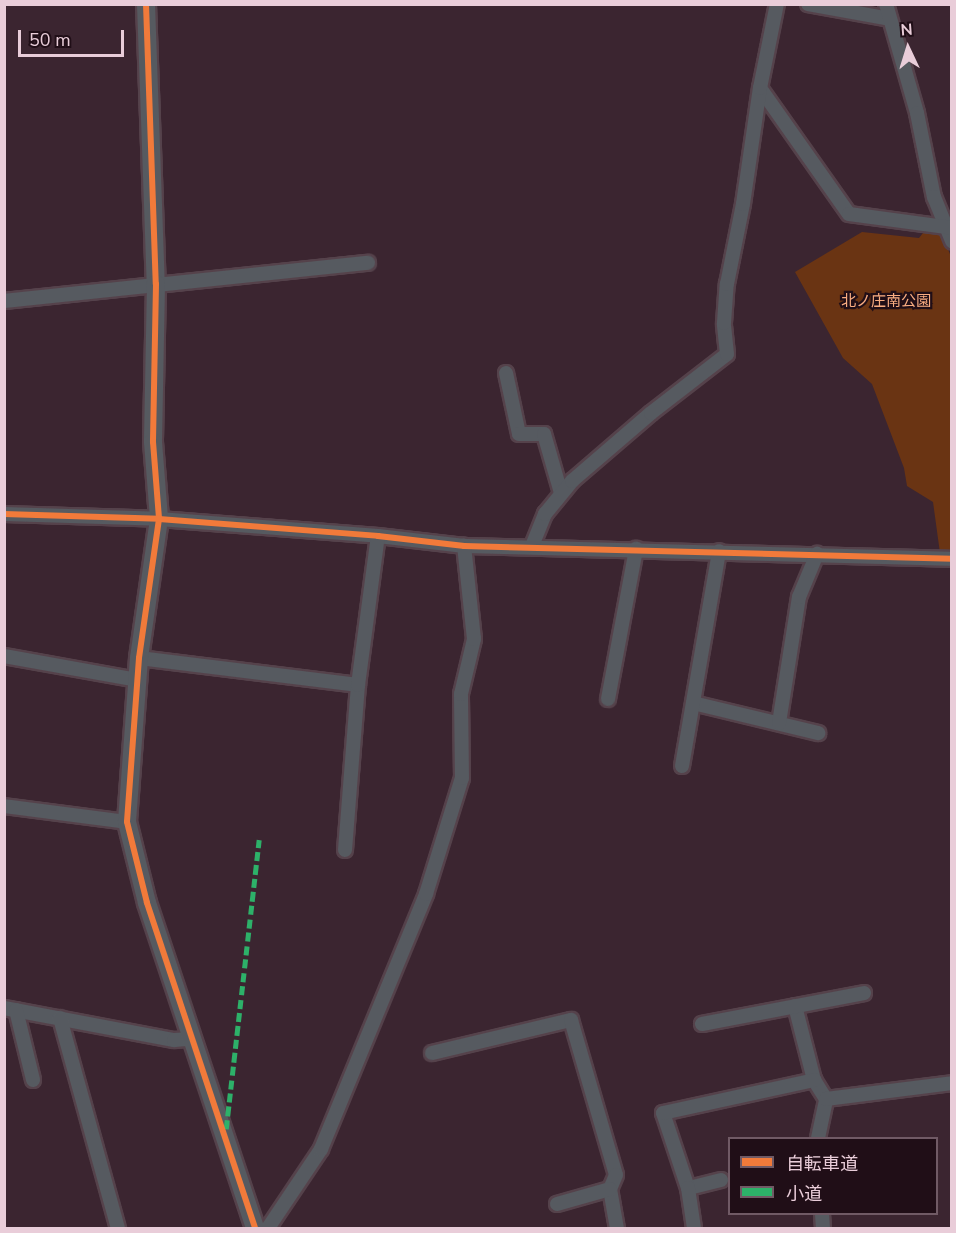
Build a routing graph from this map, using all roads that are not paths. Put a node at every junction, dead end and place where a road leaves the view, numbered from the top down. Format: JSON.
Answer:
{"nodes":[{"id":1,"x":146,"y":4,"type":"edge"},
{"id":2,"x":777,"y":4,"type":"edge"},
{"id":3,"x":808,"y":4,"type":"edge"},
{"id":4,"x":886,"y":4,"type":"edge"},
{"id":5,"x":890,"y":20,"type":"junction"},
{"id":6,"x":760,"y":88,"type":"junction"},
{"id":7,"x":949,"y":227,"type":"edge"},
{"id":8,"x":951,"y":241,"type":"edge"},
{"id":9,"x":368,"y":263,"type":"dead end"},
{"id":10,"x":156,"y":284,"type":"junction"},
{"id":11,"x":4,"y":301,"type":"edge"},
{"id":12,"x":506,"y":373,"type":"dead end"},
{"id":13,"x":561,"y":493,"type":"junction"},
{"id":14,"x":4,"y":514,"type":"edge"},
{"id":15,"x":159,"y":519,"type":"junction"},
{"id":16,"x":378,"y":536,"type":"junction"},
{"id":17,"x":464,"y":546,"type":"junction"},
{"id":18,"x":532,"y":546,"type":"junction"},
{"id":19,"x":636,"y":549,"type":"junction"},
{"id":20,"x":720,"y":551,"type":"junction"},
{"id":21,"x":817,"y":554,"type":"junction"},
{"id":22,"x":951,"y":559,"type":"edge"},
{"id":23,"x":4,"y":656,"type":"edge"},
{"id":24,"x":139,"y":658,"type":"junction"},
{"id":25,"x":137,"y":680,"type":"junction"},
{"id":26,"x":358,"y":685,"type":"junction"},
{"id":27,"x":608,"y":699,"type":"dead end"},
{"id":28,"x":693,"y":703,"type":"junction"},
{"id":29,"x":779,"y":723,"type":"junction"},
{"id":30,"x":818,"y":733,"type":"dead end"},
{"id":31,"x":682,"y":766,"type":"dead end"},
{"id":32,"x":4,"y":806,"type":"edge"},
{"id":33,"x":127,"y":822,"type":"junction"},
{"id":34,"x":345,"y":850,"type":"dead end"},
{"id":35,"x":864,"y":993,"type":"dead end"},
{"id":36,"x":795,"y":1006,"type":"junction"},
{"id":37,"x":10,"y":1009,"type":"edge"},
{"id":38,"x":60,"y":1018,"type":"junction"},
{"id":39,"x":702,"y":1024,"type":"dead end"},
{"id":40,"x":190,"y":1039,"type":"junction"},
{"id":41,"x":432,"y":1053,"type":"dead end"},
{"id":42,"x":33,"y":1080,"type":"dead end"},
{"id":43,"x":814,"y":1080,"type":"junction"},
{"id":44,"x":951,"y":1083,"type":"edge"},
{"id":45,"x":826,"y":1099,"type":"junction"},
{"id":46,"x":818,"y":1137,"type":"edge"},
{"id":47,"x":721,"y":1180,"type":"dead end"},
{"id":48,"x":687,"y":1188,"type":"junction"},
{"id":49,"x":610,"y":1189,"type":"junction"},
{"id":50,"x":557,"y":1204,"type":"dead end"},
{"id":51,"x":118,"y":1228,"type":"edge"},
{"id":52,"x":255,"y":1228,"type":"edge"},
{"id":53,"x":268,"y":1228,"type":"edge"},
{"id":54,"x":617,"y":1228,"type":"edge"},
{"id":55,"x":694,"y":1228,"type":"edge"}],
"edges":[{"from":1,"to":10,"type":"street"},
{"from":2,"to":6,"type":"street"},
{"from":3,"to":5,"type":"street"},
{"from":4,"to":5,"type":"street"},
{"from":5,"to":7,"type":"street"},
{"from":6,"to":7,"type":"street"},
{"from":6,"to":13,"type":"street"},
{"from":7,"to":8,"type":"street"},
{"from":9,"to":10,"type":"street"},
{"from":10,"to":11,"type":"street"},
{"from":10,"to":15,"type":"street"},
{"from":12,"to":13,"type":"street"},
{"from":13,"to":18,"type":"street"},
{"from":14,"to":15,"type":"street"},
{"from":15,"to":16,"type":"street"},
{"from":15,"to":24,"type":"street"},
{"from":16,"to":17,"type":"street"},
{"from":16,"to":26,"type":"street"},
{"from":17,"to":18,"type":"street"},
{"from":17,"to":53,"type":"street"},
{"from":18,"to":19,"type":"street"},
{"from":19,"to":20,"type":"street"},
{"from":19,"to":27,"type":"street"},
{"from":20,"to":21,"type":"street"},
{"from":20,"to":28,"type":"street"},
{"from":21,"to":22,"type":"street"},
{"from":21,"to":29,"type":"street"},
{"from":23,"to":25,"type":"street"},
{"from":24,"to":25,"type":"street"},
{"from":24,"to":26,"type":"street"},
{"from":25,"to":33,"type":"street"},
{"from":26,"to":34,"type":"street"},
{"from":28,"to":29,"type":"street"},
{"from":28,"to":31,"type":"street"},
{"from":29,"to":30,"type":"street"},
{"from":32,"to":33,"type":"street"},
{"from":33,"to":40,"type":"street"},
{"from":35,"to":36,"type":"street"},
{"from":36,"to":39,"type":"street"},
{"from":36,"to":43,"type":"street"},
{"from":37,"to":38,"type":"street"},
{"from":37,"to":42,"type":"street"},
{"from":38,"to":40,"type":"street"},
{"from":38,"to":51,"type":"street"},
{"from":40,"to":52,"type":"street"},
{"from":41,"to":49,"type":"street"},
{"from":43,"to":45,"type":"street"},
{"from":43,"to":48,"type":"street"},
{"from":44,"to":45,"type":"street"},
{"from":45,"to":46,"type":"street"},
{"from":47,"to":48,"type":"street"},
{"from":48,"to":55,"type":"street"},
{"from":49,"to":50,"type":"street"},
{"from":49,"to":54,"type":"street"}]}
